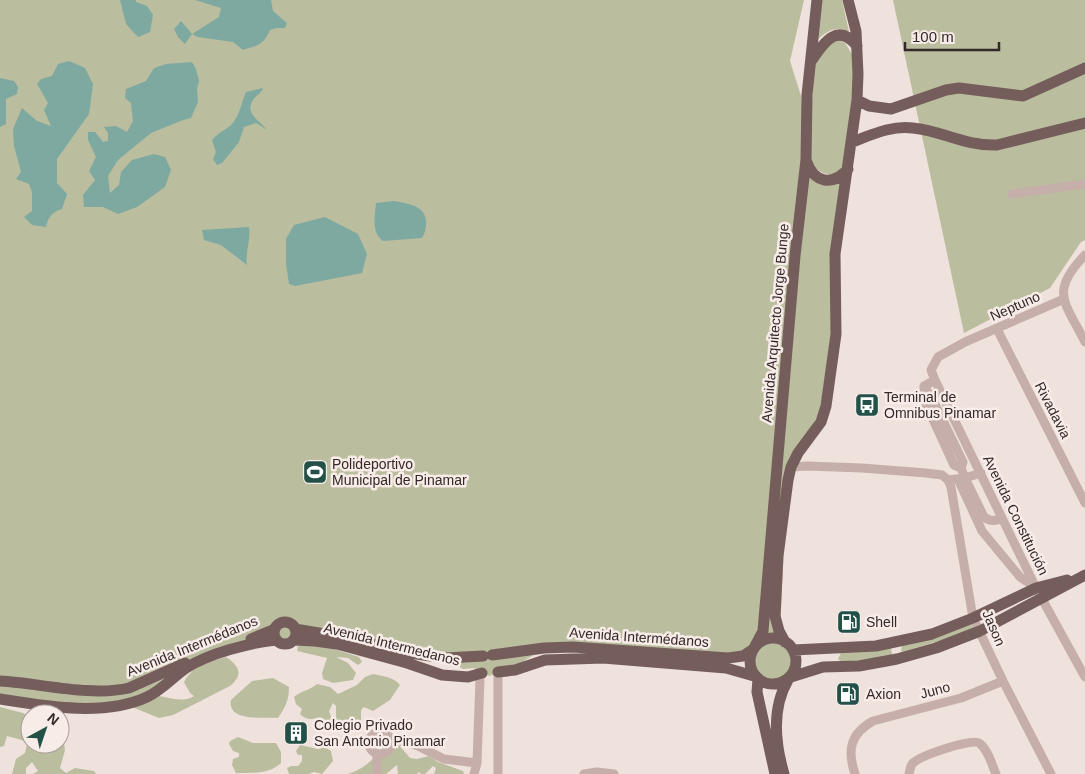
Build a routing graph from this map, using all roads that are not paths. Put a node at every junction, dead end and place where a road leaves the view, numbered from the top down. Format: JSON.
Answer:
{"nodes":[{"id":1,"x":817,"y":0,"type":"edge"},
{"id":2,"x":848,"y":0,"type":"edge"},
{"id":3,"x":857,"y":46,"type":"junction"},
{"id":4,"x":810,"y":63,"type":"junction"},
{"id":5,"x":1085,"y":68,"type":"edge"},
{"id":6,"x":857,"y":100,"type":"junction"},
{"id":7,"x":1085,"y":123,"type":"edge"},
{"id":8,"x":852,"y":142,"type":"junction"},
{"id":9,"x":806,"y":160,"type":"junction"},
{"id":10,"x":848,"y":169,"type":"junction"},
{"id":11,"x":1085,"y":184,"type":"edge"},
{"id":12,"x":1012,"y":194,"type":"dead end"},
{"id":13,"x":1085,"y":255,"type":"edge"},
{"id":14,"x":1064,"y":299,"type":"junction"},
{"id":15,"x":1082,"y":326,"type":"edge"},
{"id":16,"x":997,"y":329,"type":"junction"},
{"id":17,"x":1085,"y":342,"type":"edge"},
{"id":18,"x":934,"y":363,"type":"joint"},
{"id":19,"x":935,"y":380,"type":"junction"},
{"id":20,"x":791,"y":467,"type":"junction"},
{"id":21,"x":981,"y":473,"type":"junction"},
{"id":22,"x":962,"y":478,"type":"junction"},
{"id":23,"x":948,"y":480,"type":"junction"},
{"id":24,"x":1085,"y":503,"type":"edge"},
{"id":25,"x":1002,"y":518,"type":"junction"},
{"id":26,"x":1083,"y":576,"type":"edge"},
{"id":27,"x":1036,"y":588,"type":"junction"},
{"id":28,"x":1042,"y":599,"type":"junction"},
{"id":29,"x":973,"y":618,"type":"junction"},
{"id":30,"x":980,"y":631,"type":"junction"},
{"id":31,"x":276,"y":634,"type":"junction"},
{"id":32,"x":295,"y":634,"type":"junction"},
{"id":33,"x":894,"y":642,"type":"junction"},
{"id":34,"x":789,"y":646,"type":"junction"},
{"id":35,"x":754,"y":648,"type":"junction"},
{"id":36,"x":830,"y":649,"type":"junction"},
{"id":37,"x":488,"y":656,"type":"junction"},
{"id":38,"x":897,"y":659,"type":"junction"},
{"id":39,"x":832,"y":667,"type":"junction"},
{"id":40,"x":498,"y":672,"type":"junction"},
{"id":41,"x":482,"y":673,"type":"junction"},
{"id":42,"x":756,"y":677,"type":"junction"},
{"id":43,"x":1085,"y":677,"type":"edge"},
{"id":44,"x":789,"y":678,"type":"junction"},
{"id":45,"x":1003,"y":681,"type":"junction"},
{"id":46,"x":0,"y":682,"type":"edge"},
{"id":47,"x":0,"y":699,"type":"edge"},
{"id":48,"x":390,"y":738,"type":"junction"},
{"id":49,"x":377,"y":754,"type":"junction"},
{"id":50,"x":477,"y":763,"type":"junction"},
{"id":51,"x":597,"y":773,"type":"edge"},
{"id":52,"x":377,"y":774,"type":"edge"},
{"id":53,"x":474,"y":774,"type":"edge"},
{"id":54,"x":498,"y":774,"type":"edge"},
{"id":55,"x":584,"y":774,"type":"edge"},
{"id":56,"x":614,"y":774,"type":"edge"},
{"id":57,"x":776,"y":774,"type":"edge"},
{"id":58,"x":784,"y":774,"type":"edge"},
{"id":59,"x":855,"y":774,"type":"edge"},
{"id":60,"x":909,"y":774,"type":"edge"},
{"id":61,"x":996,"y":774,"type":"edge"},
{"id":62,"x":1052,"y":774,"type":"edge"}],
"edges":[{"from":1,"to":4,"type":"main road","name":"Avenida Arquitecto Jorge Bunge"},
{"from":2,"to":3,"type":"main road"},
{"from":3,"to":4,"type":"main road"},
{"from":3,"to":6,"type":"main road"},
{"from":4,"to":9,"type":"main road","name":"Avenida Arquitecto Jorge Bunge"},
{"from":5,"to":6,"type":"main road"},
{"from":6,"to":8,"type":"main road"},
{"from":7,"to":8,"type":"main road"},
{"from":8,"to":10,"type":"main road"},
{"from":9,"to":10,"type":"main road"},
{"from":9,"to":35,"type":"main road","name":"Avenida Arquitecto Jorge Bunge"},
{"from":10,"to":20,"type":"main road"},
{"from":11,"to":12,"type":"street"},
{"from":13,"to":14,"type":"street"},
{"from":14,"to":15,"type":"street"},
{"from":14,"to":16,"type":"street","name":"Neptuno"},
{"from":15,"to":17,"type":"street"},
{"from":16,"to":18,"type":"street","name":"Neptuno"},
{"from":16,"to":24,"type":"street","name":"Rivadavia"},
{"from":18,"to":19,"type":"street","name":"Avenida Constitución"},
{"from":19,"to":21,"type":"street","name":"Avenida Constitución"},
{"from":19,"to":22,"type":"street"},
{"from":20,"to":23,"type":"street"},
{"from":20,"to":34,"type":"main road"},
{"from":21,"to":22,"type":"street"},
{"from":21,"to":25,"type":"street","name":"Avenida Constitución"},
{"from":22,"to":23,"type":"street"},
{"from":22,"to":25,"type":"street"},
{"from":22,"to":27,"type":"street"},
{"from":23,"to":29,"type":"street","name":"Jason"},
{"from":25,"to":27,"type":"street","name":"Avenida Constitución"},
{"from":26,"to":27,"type":"main road"},
{"from":26,"to":28,"type":"main road"},
{"from":27,"to":28,"type":"street","name":"Avenida Constitución"},
{"from":27,"to":29,"type":"main road"},
{"from":28,"to":30,"type":"main road"},
{"from":28,"to":43,"type":"street","name":"Avenida Constitución"},
{"from":29,"to":30,"type":"street","name":"Jason"},
{"from":29,"to":33,"type":"main road"},
{"from":30,"to":38,"type":"main road"},
{"from":30,"to":45,"type":"street","name":"Jason"},
{"from":31,"to":32,"type":"main road"},
{"from":31,"to":32,"type":"main road"},
{"from":31,"to":46,"type":"main road","name":"Avenida Intermédanos"},
{"from":31,"to":47,"type":"main road","name":"Avenida Intermédanos"},
{"from":32,"to":37,"type":"main road","name":"Avenida Intermédanos"},
{"from":32,"to":41,"type":"main road","name":"Avenida Intermedanos"},
{"from":33,"to":36,"type":"main road"},
{"from":33,"to":38,"type":"main road"},
{"from":34,"to":35,"type":"main road"},
{"from":34,"to":36,"type":"main road"},
{"from":34,"to":44,"type":"main road"},
{"from":35,"to":37,"type":"main road","name":"Avenida Intermédanos"},
{"from":35,"to":42,"type":"main road"},
{"from":36,"to":39,"type":"main road"},
{"from":37,"to":40,"type":"main road"},
{"from":37,"to":41,"type":"main road"},
{"from":38,"to":39,"type":"main road"},
{"from":39,"to":44,"type":"main road"},
{"from":40,"to":41,"type":"main road"},
{"from":40,"to":42,"type":"main road"},
{"from":40,"to":54,"type":"street"},
{"from":41,"to":50,"type":"street"},
{"from":42,"to":44,"type":"main road"},
{"from":42,"to":57,"type":"main road"},
{"from":44,"to":58,"type":"main road"},
{"from":45,"to":59,"type":"street","name":"Juno"},
{"from":45,"to":62,"type":"street","name":"Jason"},
{"from":48,"to":49,"type":"street"},
{"from":48,"to":49,"type":"street"},
{"from":48,"to":50,"type":"street"},
{"from":49,"to":52,"type":"street"},
{"from":50,"to":53,"type":"street"},
{"from":51,"to":55,"type":"street"},
{"from":51,"to":56,"type":"street"},
{"from":60,"to":61,"type":"street"}]}
